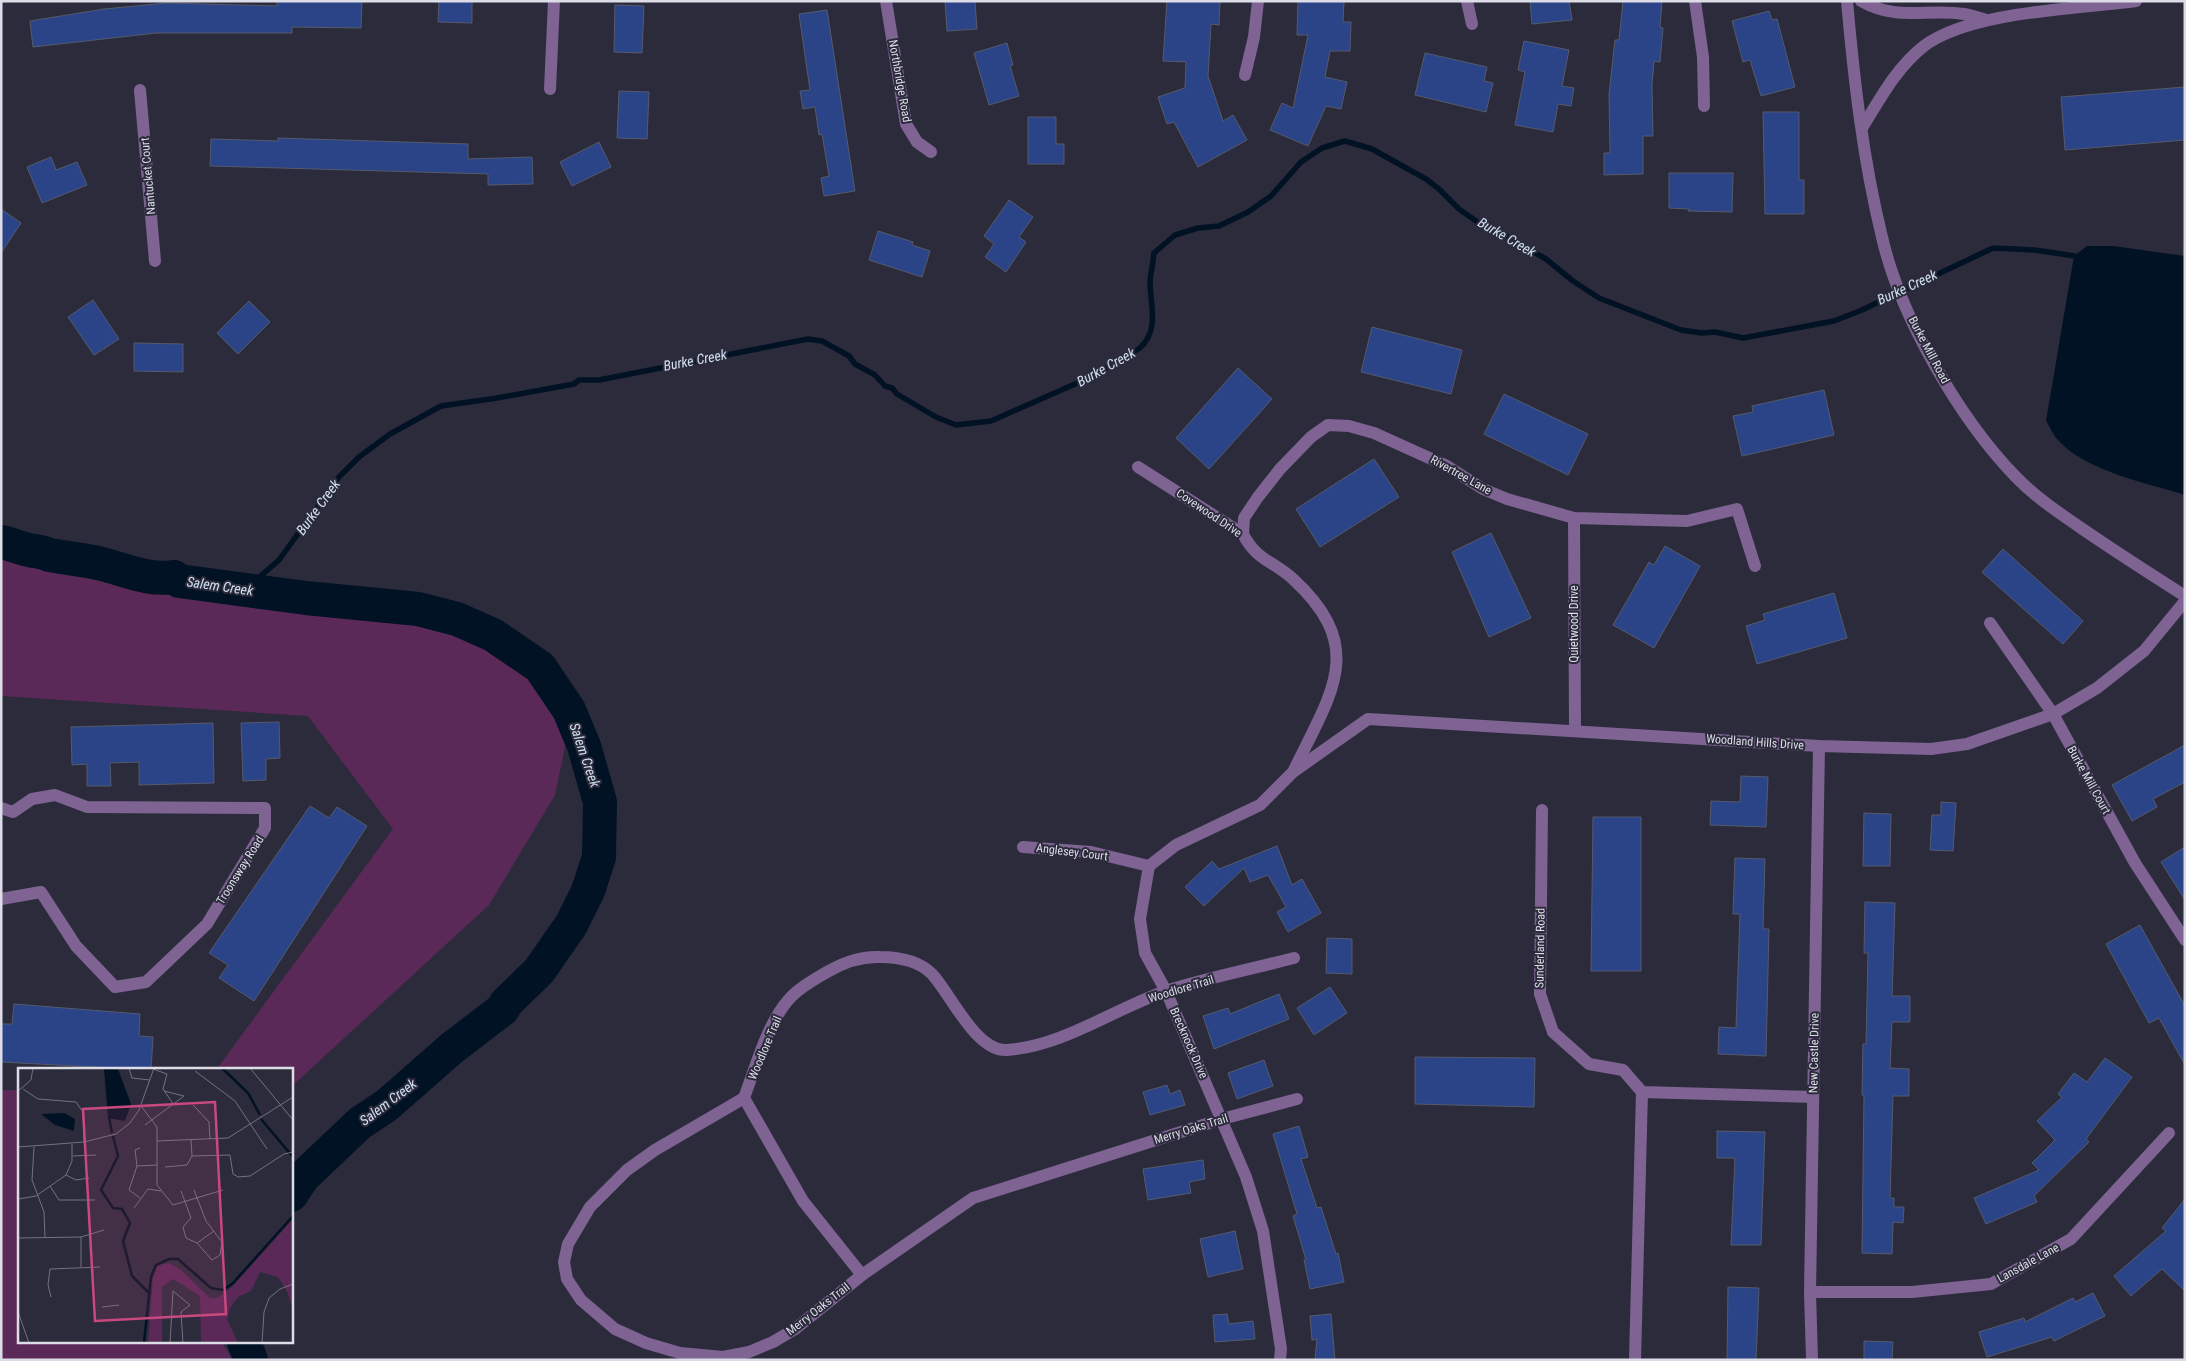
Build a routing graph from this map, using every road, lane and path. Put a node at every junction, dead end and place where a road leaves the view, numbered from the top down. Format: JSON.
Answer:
{"nodes":[{"id":1,"x":554,"y":1,"type":"edge"},
{"id":2,"x":886,"y":1,"type":"edge"},
{"id":3,"x":1258,"y":1,"type":"edge"},
{"id":4,"x":1467,"y":1,"type":"edge"},
{"id":5,"x":1695,"y":1,"type":"edge"},
{"id":6,"x":1847,"y":1,"type":"edge"},
{"id":7,"x":1861,"y":1,"type":"edge"},
{"id":8,"x":2136,"y":1,"type":"edge"},
{"id":9,"x":1986,"y":20,"type":"junction"},
{"id":10,"x":1472,"y":24,"type":"dead end"},
{"id":11,"x":1245,"y":75,"type":"dead end"},
{"id":12,"x":550,"y":89,"type":"dead end"},
{"id":13,"x":140,"y":90,"type":"dead end"},
{"id":14,"x":1704,"y":106,"type":"dead end"},
{"id":15,"x":1862,"y":128,"type":"junction"},
{"id":16,"x":931,"y":152,"type":"dead end"},
{"id":17,"x":155,"y":261,"type":"dead end"},
{"id":18,"x":1138,"y":466,"type":"dead end"},
{"id":19,"x":1574,"y":518,"type":"junction"},
{"id":20,"x":1243,"y":534,"type":"junction"},
{"id":21,"x":1755,"y":566,"type":"dead end"},
{"id":22,"x":2185,"y":596,"type":"edge"},
{"id":23,"x":2185,"y":601,"type":"edge"},
{"id":24,"x":1990,"y":623,"type":"dead end"},
{"id":25,"x":2053,"y":714,"type":"junction"},
{"id":26,"x":1574,"y":730,"type":"junction"},
{"id":27,"x":1819,"y":746,"type":"junction"},
{"id":28,"x":1293,"y":772,"type":"junction"},
{"id":29,"x":1,"y":808,"type":"edge"},
{"id":30,"x":1542,"y":810,"type":"dead end"},
{"id":31,"x":1023,"y":847,"type":"dead end"},
{"id":32,"x":1149,"y":866,"type":"junction"},
{"id":33,"x":1,"y":899,"type":"edge"},
{"id":34,"x":2184,"y":939,"type":"edge"},
{"id":35,"x":1294,"y":958,"type":"dead end"},
{"id":36,"x":1166,"y":992,"type":"junction"},
{"id":37,"x":1642,"y":1092,"type":"junction"},
{"id":38,"x":1813,"y":1096,"type":"junction"},
{"id":39,"x":744,"y":1098,"type":"junction"},
{"id":40,"x":1297,"y":1099,"type":"dead end"},
{"id":41,"x":1222,"y":1119,"type":"junction"},
{"id":42,"x":2169,"y":1133,"type":"dead end"},
{"id":43,"x":862,"y":1275,"type":"junction"},
{"id":44,"x":1810,"y":1292,"type":"junction"},
{"id":45,"x":1280,"y":1360,"type":"edge"},
{"id":46,"x":1635,"y":1360,"type":"edge"},
{"id":47,"x":1812,"y":1360,"type":"edge"}],
"edges":[{"from":1,"to":12,"type":"street"},
{"from":2,"to":16,"type":"street","name":"Northbridge Road"},
{"from":3,"to":11,"type":"street"},
{"from":4,"to":10,"type":"street"},
{"from":5,"to":14,"type":"street"},
{"from":6,"to":15,"type":"street","name":"Burke Mill Road"},
{"from":7,"to":9,"type":"street"},
{"from":8,"to":9,"type":"street"},
{"from":9,"to":15,"type":"street"},
{"from":13,"to":17,"type":"street","name":"Nantucket Court"},
{"from":15,"to":22,"type":"street","name":"Burke Mill Road"},
{"from":18,"to":20,"type":"street","name":"Covewood Drive"},
{"from":19,"to":20,"type":"street","name":"Rivertree Lane"},
{"from":19,"to":21,"type":"street","name":"Rivertree Lane"},
{"from":19,"to":26,"type":"street","name":"Quietwood Drive"},
{"from":20,"to":28,"type":"street","name":"Covewood Drive"},
{"from":23,"to":25,"type":"street","name":"Woodland Hills Drive"},
{"from":24,"to":25,"type":"street","name":"Burke Mill Court"},
{"from":25,"to":27,"type":"street","name":"Woodland Hills Drive"},
{"from":25,"to":34,"type":"street","name":"Burke Mill Court"},
{"from":26,"to":27,"type":"street","name":"Woodland Hills Drive"},
{"from":26,"to":28,"type":"street","name":"Woodland Hills Drive"},
{"from":27,"to":38,"type":"street","name":"New Castle Drive"},
{"from":28,"to":32,"type":"street"},
{"from":29,"to":33,"type":"street","name":"Troonsway Road"},
{"from":30,"to":37,"type":"street","name":"Sunderland Road"},
{"from":31,"to":32,"type":"street","name":"Anglesey Court"},
{"from":32,"to":36,"type":"street","name":"Brecknock Drive"},
{"from":35,"to":36,"type":"street","name":"Woodlore Trail"},
{"from":36,"to":39,"type":"street","name":"Woodlore Trail"},
{"from":36,"to":41,"type":"street","name":"Brecknock Drive"},
{"from":37,"to":38,"type":"street"},
{"from":37,"to":46,"type":"street"},
{"from":38,"to":44,"type":"street","name":"New Castle Drive"},
{"from":39,"to":43,"type":"street"},
{"from":39,"to":43,"type":"street","name":"Merry Oaks Trail"},
{"from":40,"to":41,"type":"street","name":"Merry Oaks Trail"},
{"from":41,"to":43,"type":"street","name":"Merry Oaks Trail"},
{"from":41,"to":45,"type":"street","name":"Brecknock Drive"},
{"from":42,"to":44,"type":"street","name":"Lansdale Lane"},
{"from":44,"to":47,"type":"street","name":"New Castle Drive"}]}
